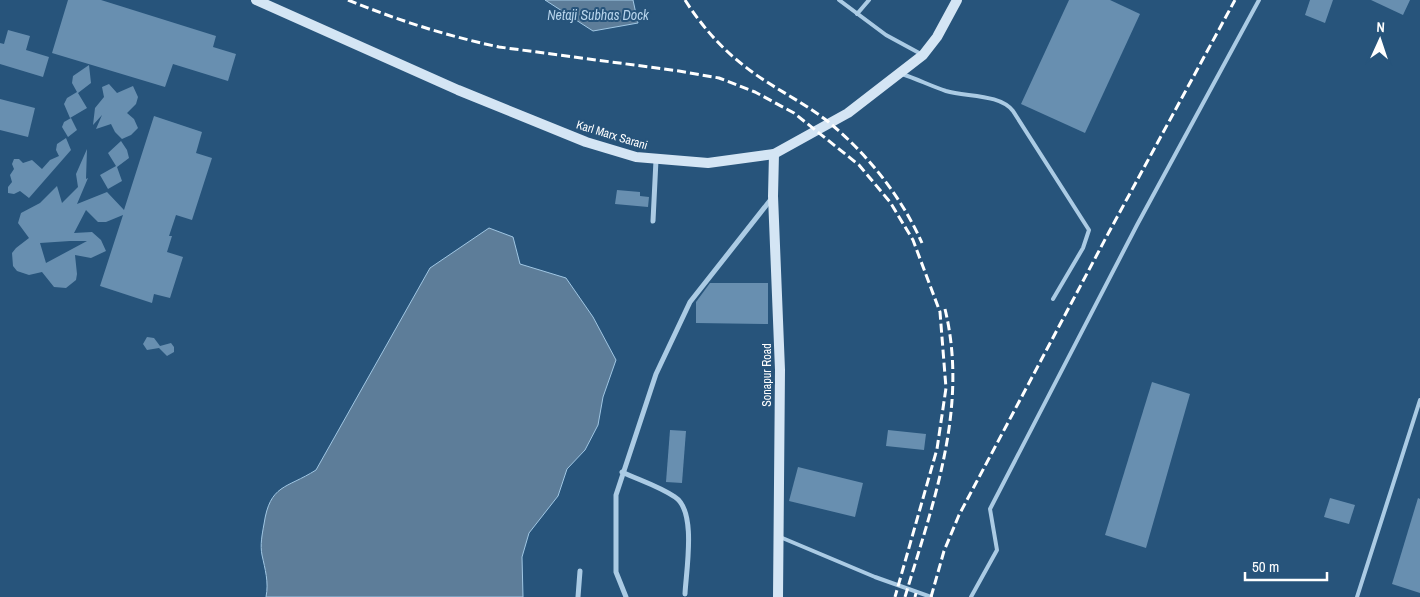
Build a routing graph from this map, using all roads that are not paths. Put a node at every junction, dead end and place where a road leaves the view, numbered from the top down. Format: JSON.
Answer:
{"nodes":[{"id":1,"x":256,"y":0,"type":"edge"},
{"id":2,"x":839,"y":0,"type":"edge"},
{"id":3,"x":869,"y":0,"type":"edge"},
{"id":4,"x":957,"y":0,"type":"edge"},
{"id":5,"x":1259,"y":0,"type":"edge"},
{"id":6,"x":858,"y":14,"type":"junction"},
{"id":7,"x":923,"y":55,"type":"junction"},
{"id":8,"x":900,"y":73,"type":"junction"},
{"id":9,"x":774,"y":154,"type":"junction"},
{"id":10,"x":656,"y":160,"type":"junction"},
{"id":11,"x":774,"y":196,"type":"junction"},
{"id":12,"x":653,"y":221,"type":"dead end"},
{"id":13,"x":1053,"y":299,"type":"dead end"},
{"id":14,"x":1420,"y":400,"type":"edge"},
{"id":15,"x":622,"y":472,"type":"junction"},
{"id":16,"x":780,"y":537,"type":"junction"},
{"id":17,"x":580,"y":571,"type":"dead end"},
{"id":18,"x":685,"y":594,"type":"dead end"},
{"id":19,"x":578,"y":597,"type":"edge"},
{"id":20,"x":626,"y":597,"type":"edge"},
{"id":21,"x":778,"y":597,"type":"edge"},
{"id":22,"x":931,"y":597,"type":"edge"},
{"id":23,"x":971,"y":597,"type":"edge"},
{"id":24,"x":1357,"y":597,"type":"edge"}],
"edges":[{"from":1,"to":10,"type":"main road","name":"Karl Marx Sarani"},
{"from":2,"to":6,"type":"lane"},
{"from":3,"to":6,"type":"lane"},
{"from":4,"to":7,"type":"main road","name":"Karl Marx Sarani"},
{"from":5,"to":23,"type":"lane"},
{"from":6,"to":7,"type":"lane"},
{"from":7,"to":8,"type":"main road","name":"Karl Marx Sarani"},
{"from":8,"to":9,"type":"main road","name":"Karl Marx Sarani"},
{"from":8,"to":13,"type":"lane"},
{"from":9,"to":10,"type":"main road","name":"Karl Marx Sarani"},
{"from":9,"to":11,"type":"main road","name":"Sonapur Road"},
{"from":10,"to":12,"type":"street"},
{"from":11,"to":15,"type":"street"},
{"from":11,"to":16,"type":"main road","name":"Sonapur Road"},
{"from":14,"to":24,"type":"lane"},
{"from":15,"to":18,"type":"street"},
{"from":15,"to":20,"type":"street"},
{"from":16,"to":21,"type":"main road","name":"Sonapur Road"},
{"from":16,"to":22,"type":"lane"},
{"from":17,"to":19,"type":"street"}]}
